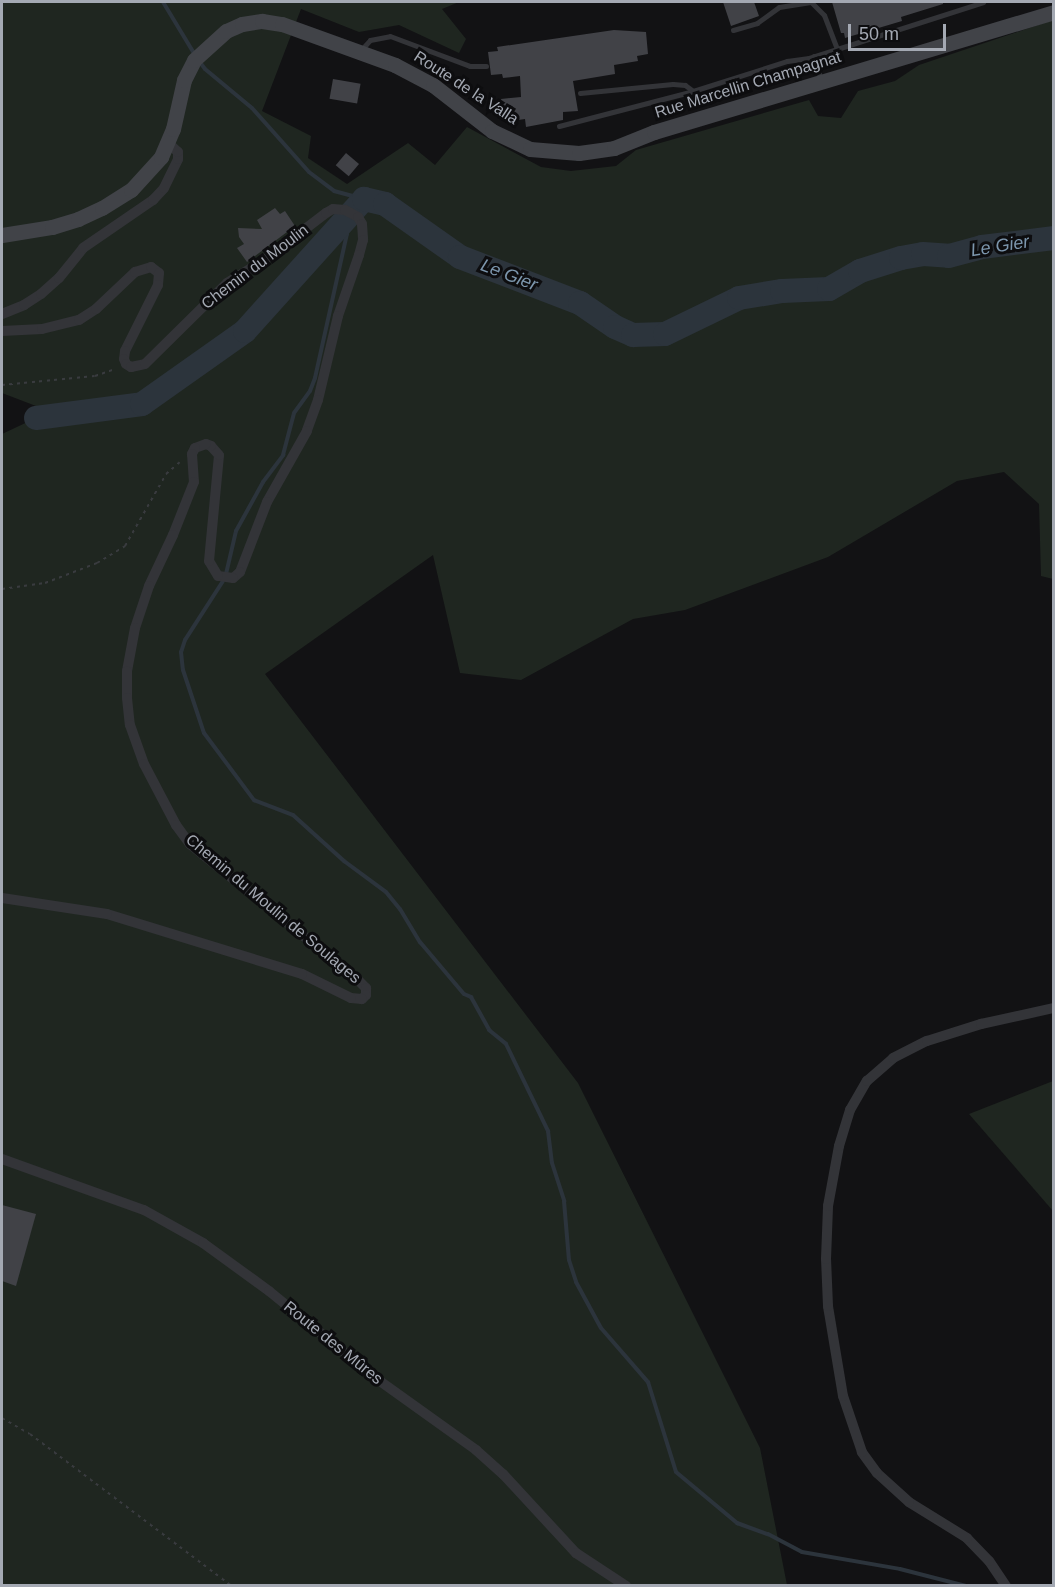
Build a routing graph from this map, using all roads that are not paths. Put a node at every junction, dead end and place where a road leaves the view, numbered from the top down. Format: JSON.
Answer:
{"nodes":[{"id":1,"x":983,"y":2,"type":"edge"},
{"id":2,"x":815,"y":3,"type":"edge"},
{"id":3,"x":1053,"y":12,"type":"edge"},
{"id":4,"x":733,"y":30,"type":"dead end"},
{"id":5,"x":836,"y":47,"type":"junction"},
{"id":6,"x":361,"y":52,"type":"junction"},
{"id":7,"x":814,"y":56,"type":"junction"},
{"id":8,"x":486,"y":66,"type":"dead end"},
{"id":9,"x":822,"y":82,"type":"junction"},
{"id":10,"x":693,"y":91,"type":"junction"},
{"id":11,"x":580,"y":93,"type":"dead end"},
{"id":12,"x":559,"y":126,"type":"dead end"},
{"id":13,"x":168,"y":143,"type":"junction"},
{"id":14,"x":626,"y":144,"type":"joint"},
{"id":15,"x":2,"y":235,"type":"edge"},
{"id":16,"x":2,"y":314,"type":"edge"},
{"id":17,"x":2,"y":331,"type":"edge"},
{"id":18,"x":192,"y":462,"type":"joint"},
{"id":19,"x":2,"y":898,"type":"edge"},
{"id":20,"x":1053,"y":1008,"type":"edge"},
{"id":21,"x":2,"y":1159,"type":"edge"},
{"id":22,"x":626,"y":1586,"type":"edge"},
{"id":23,"x":1006,"y":1586,"type":"edge"}],
"edges":[{"from":1,"to":5,"type":"lane"},
{"from":2,"to":4,"type":"lane"},
{"from":2,"to":5,"type":"lane"},
{"from":3,"to":9,"type":"main road","name":"Rue Marcellin Champagnat"},
{"from":5,"to":7,"type":"lane"},
{"from":6,"to":8,"type":"lane"},
{"from":6,"to":13,"type":"main road","name":"Route de la Valla"},
{"from":6,"to":14,"type":"main road","name":"Route de la Valla"},
{"from":7,"to":9,"type":"lane"},
{"from":7,"to":10,"type":"lane"},
{"from":9,"to":14,"type":"main road","name":"Rue Marcellin Champagnat"},
{"from":10,"to":11,"type":"lane"},
{"from":10,"to":12,"type":"lane"},
{"from":13,"to":15,"type":"main road","name":"Route de la Valla"},
{"from":13,"to":16,"type":"street"},
{"from":17,"to":18,"type":"street","name":"Chemin du Moulin"},
{"from":18,"to":19,"type":"street","name":"Chemin du Moulin de Soulages"},
{"from":20,"to":23,"type":"street"},
{"from":21,"to":22,"type":"street","name":"Route des Mûres"}]}
